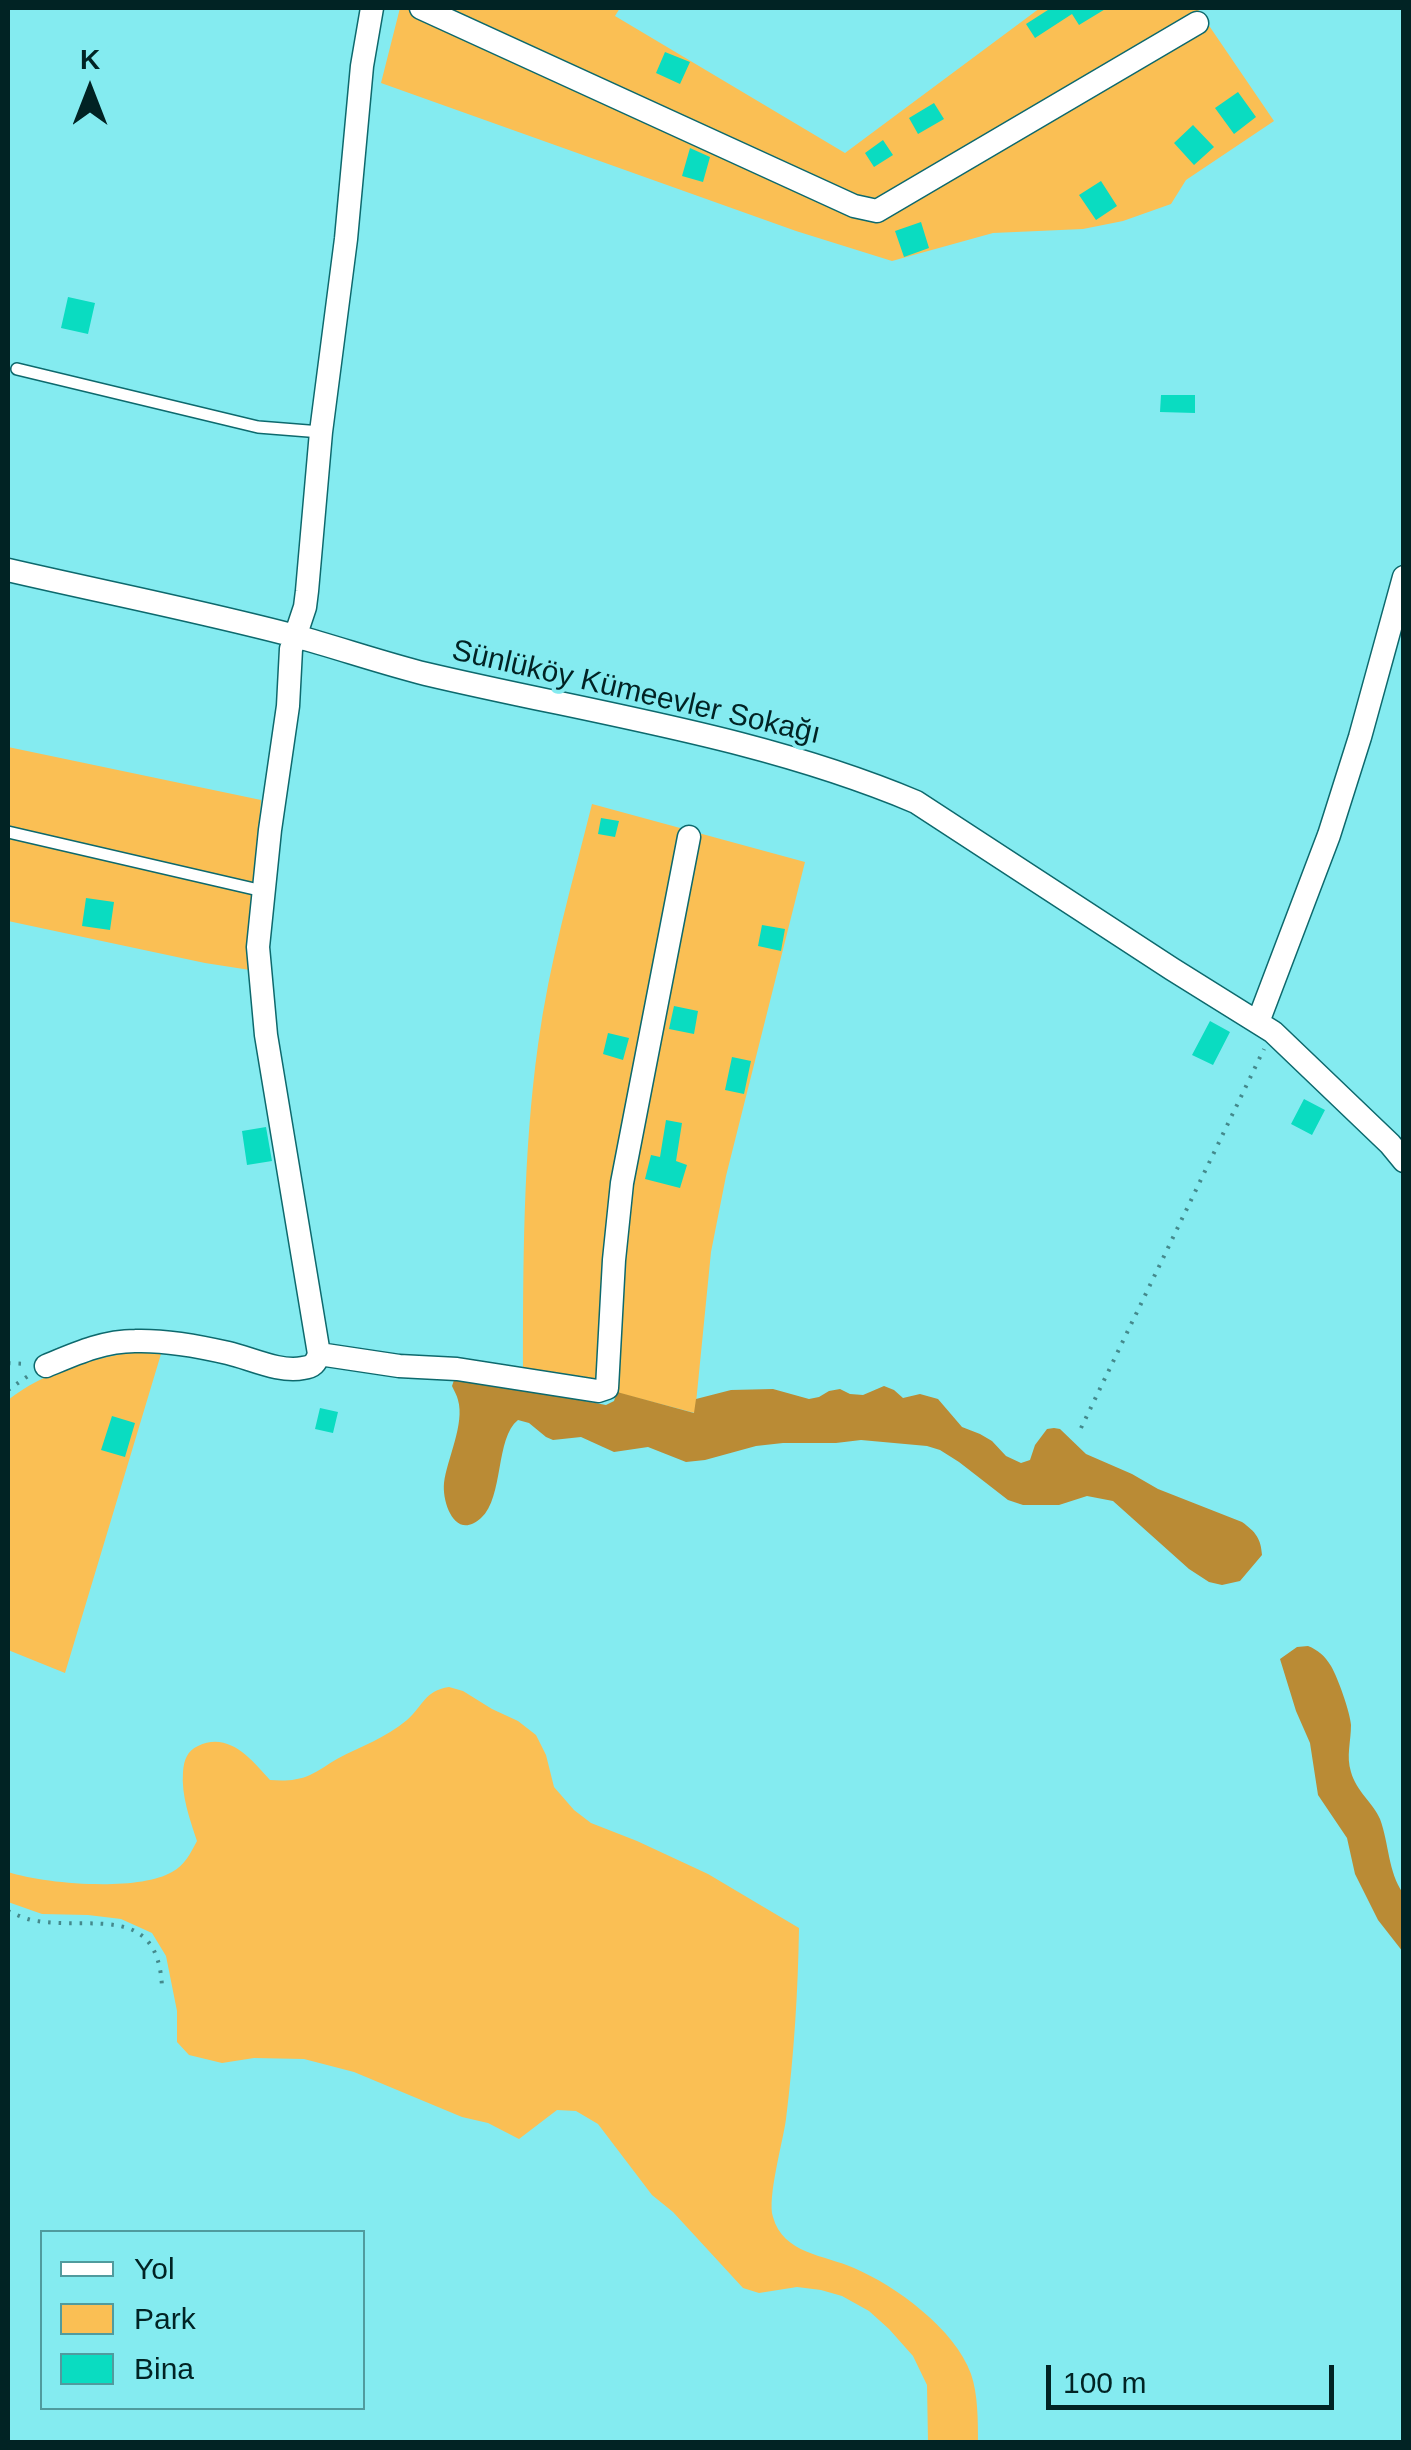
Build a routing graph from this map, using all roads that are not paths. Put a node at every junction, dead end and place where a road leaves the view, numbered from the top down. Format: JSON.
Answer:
{"nodes":[{"id":1,"x":372,"y":8,"type":"edge"},
{"id":2,"x":421,"y":8,"type":"edge"},
{"id":3,"x":1197,"y":23,"type":"dead end"},
{"id":4,"x":17,"y":369,"type":"dead end"},
{"id":5,"x":321,"y":432,"type":"junction"},
{"id":6,"x":8,"y":570,"type":"edge"},
{"id":7,"x":1404,"y":577,"type":"edge"},
{"id":8,"x":295,"y":636,"type":"junction"},
{"id":9,"x":8,"y":832,"type":"edge"},
{"id":10,"x":688,"y":837,"type":"dead end"},
{"id":11,"x":264,"y":891,"type":"junction"},
{"id":12,"x":1266,"y":1027,"type":"junction"},
{"id":13,"x":1404,"y":1161,"type":"edge"},
{"id":14,"x":318,"y":1354,"type":"junction"},
{"id":15,"x":46,"y":1366,"type":"road end"}],
"edges":[{"from":1,"to":5,"type":"street"},
{"from":2,"to":3,"type":"street"},
{"from":4,"to":5,"type":"lane"},
{"from":5,"to":8,"type":"street"},
{"from":6,"to":8,"type":"street","name":"Sünlüköy Kümeevler Sokağı"},
{"from":7,"to":12,"type":"street"},
{"from":8,"to":11,"type":"street"},
{"from":8,"to":12,"type":"street","name":"Sünlüköy Kümeevler Sokağı"},
{"from":9,"to":11,"type":"lane"},
{"from":10,"to":14,"type":"street"},
{"from":11,"to":14,"type":"street"},
{"from":12,"to":13,"type":"street","name":"Sünlüköy Kümeevler Sokağı"},
{"from":14,"to":15,"type":"street"}]}
